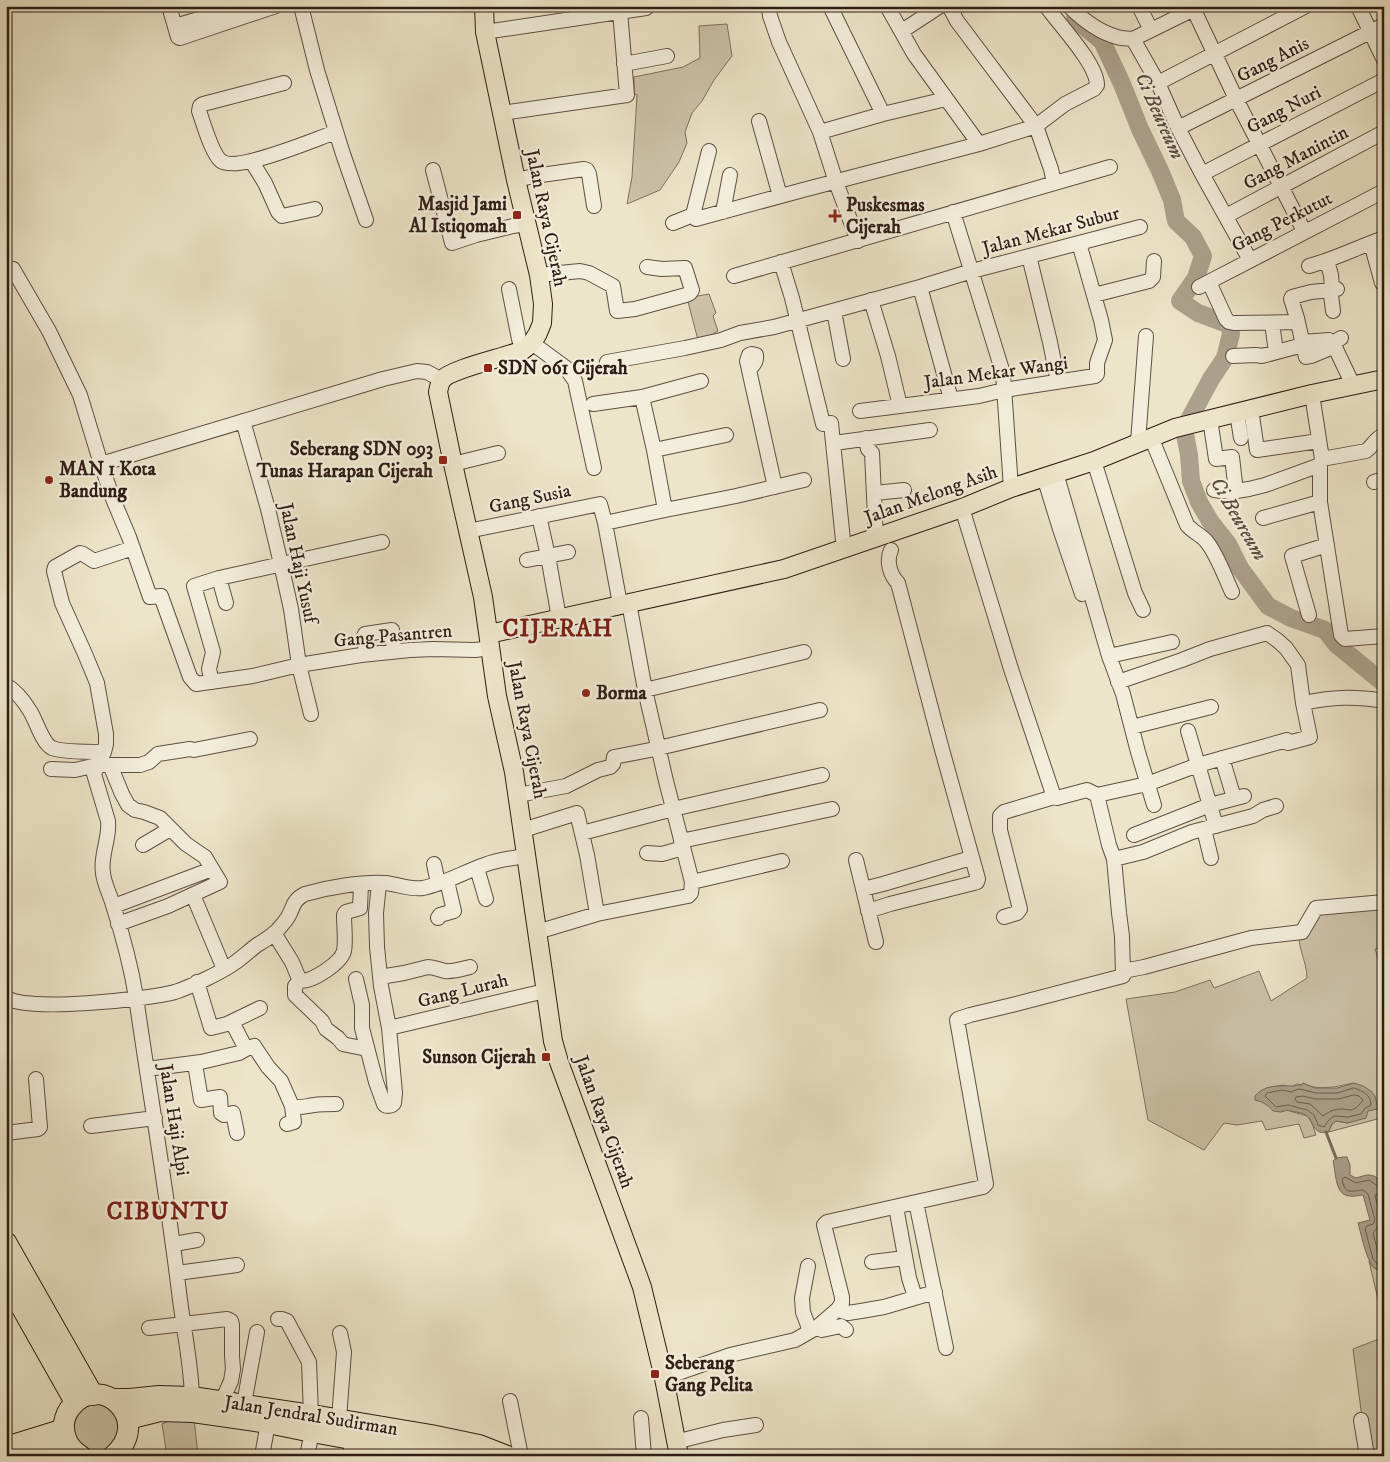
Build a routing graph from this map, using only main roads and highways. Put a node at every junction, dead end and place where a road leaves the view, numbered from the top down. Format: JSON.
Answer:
{"nodes":[{"id":1,"x":484,"y":6,"type":"edge"},
{"id":2,"x":1383,"y":383,"type":"edge"},
{"id":3,"x":490,"y":641,"type":"junction"},
{"id":4,"x":6,"y":1242,"type":"edge"},
{"id":5,"x":6,"y":1280,"type":"edge"},
{"id":6,"x":84,"y":1398,"type":"junction"},
{"id":7,"x":113,"y":1399,"type":"junction"},
{"id":8,"x":128,"y":1419,"type":"junction"},
{"id":9,"x":312,"y":1424,"type":"junction"},
{"id":10,"x":71,"y":1443,"type":"edge"},
{"id":11,"x":428,"y":1444,"type":"junction"},
{"id":12,"x":6,"y":1447,"type":"edge"},
{"id":13,"x":352,"y":1447,"type":"edge"},
{"id":14,"x":677,"y":1449,"type":"edge"},
{"id":15,"x":114,"y":1455,"type":"edge"},
{"id":16,"x":30,"y":1456,"type":"edge"},
{"id":17,"x":446,"y":1456,"type":"edge"},
{"id":18,"x":507,"y":1456,"type":"edge"}],
"edges":[{"from":1,"to":3,"type":"main road","name":"Jalan Raya Cijerah"},
{"from":2,"to":3,"type":"main road","name":"Jalan Melong Asih"},
{"from":3,"to":14,"type":"main road","name":"Jalan Raya Cijerah"},
{"from":4,"to":6,"type":"highway"},
{"from":5,"to":6,"type":"highway"},
{"from":6,"to":7,"type":"highway","name":"Jalan Jendral Sudirman"},
{"from":6,"to":10,"type":"highway"},
{"from":7,"to":8,"type":"highway"},
{"from":7,"to":9,"type":"highway","name":"Jalan Jendral Sudirman"},
{"from":8,"to":9,"type":"highway","name":"Jalan Jendral Sudirman"},
{"from":8,"to":15,"type":"highway"},
{"from":9,"to":11,"type":"highway","name":"Jalan Jendral Sudirman"},
{"from":9,"to":13,"type":"highway","name":"Jalan Jendral Sudirman"},
{"from":10,"to":12,"type":"highway"},
{"from":10,"to":16,"type":"highway"},
{"from":11,"to":13,"type":"highway","name":"Jalan Jendral Sudirman"},
{"from":11,"to":17,"type":"highway","name":"Jalan Jendral Sudirman"},
{"from":11,"to":18,"type":"highway","name":"Jalan Jendral Sudirman"}]}
